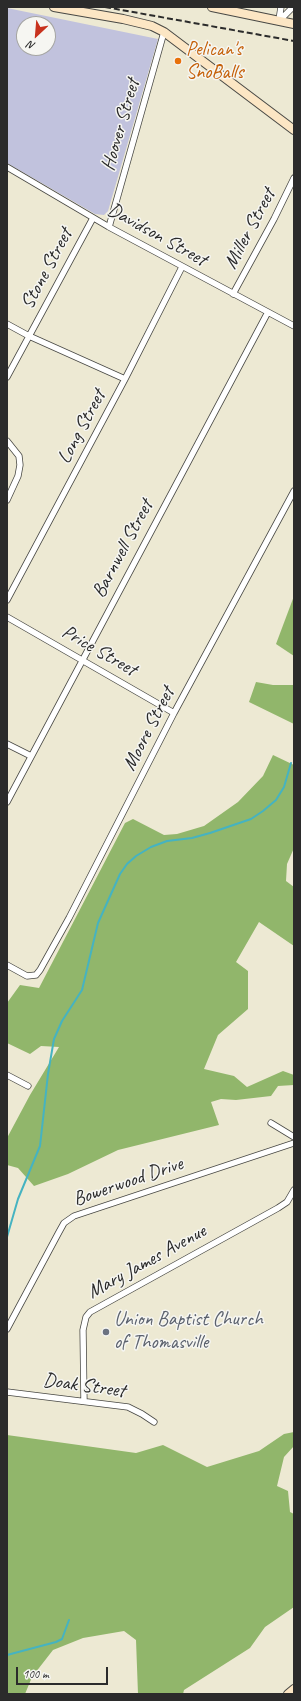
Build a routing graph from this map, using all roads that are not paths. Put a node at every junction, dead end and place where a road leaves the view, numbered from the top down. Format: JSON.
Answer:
{"nodes":[{"id":1,"x":54,"y":7,"type":"edge"},
{"id":2,"x":212,"y":7,"type":"edge"},
{"id":3,"x":281,"y":7,"type":"edge"},
{"id":4,"x":294,"y":7,"type":"edge"},
{"id":5,"x":279,"y":21,"type":"junction"},
{"id":6,"x":294,"y":24,"type":"edge"},
{"id":7,"x":164,"y":32,"type":"junction"},
{"id":8,"x":294,"y":130,"type":"edge"},
{"id":9,"x":7,"y":167,"type":"edge"},
{"id":10,"x":294,"y":178,"type":"edge"},
{"id":11,"x":93,"y":218,"type":"junction"},
{"id":12,"x":109,"y":227,"type":"junction"},
{"id":13,"x":182,"y":267,"type":"junction"},
{"id":14,"x":234,"y":294,"type":"junction"},
{"id":15,"x":268,"y":312,"type":"junction"},
{"id":16,"x":7,"y":324,"type":"edge"},
{"id":17,"x":294,"y":326,"type":"edge"},
{"id":18,"x":29,"y":336,"type":"junction"},
{"id":19,"x":7,"y":377,"type":"edge"},
{"id":20,"x":125,"y":379,"type":"junction"},
{"id":21,"x":7,"y":441,"type":"edge"},
{"id":22,"x":294,"y":490,"type":"edge"},
{"id":23,"x":7,"y":500,"type":"edge"},
{"id":24,"x":7,"y":600,"type":"edge"},
{"id":25,"x":7,"y":617,"type":"edge"},
{"id":26,"x":83,"y":660,"type":"junction"},
{"id":27,"x":174,"y":713,"type":"junction"},
{"id":28,"x":7,"y":744,"type":"edge"},
{"id":29,"x":31,"y":756,"type":"junction"},
{"id":30,"x":7,"y":802,"type":"edge"},
{"id":31,"x":7,"y":965,"type":"edge"},
{"id":32,"x":7,"y":1074,"type":"edge"},
{"id":33,"x":28,"y":1086,"type":"dead end"},
{"id":34,"x":271,"y":1123,"type":"dead end"},
{"id":35,"x":294,"y":1137,"type":"edge"},
{"id":36,"x":294,"y":1143,"type":"edge"},
{"id":37,"x":294,"y":1190,"type":"edge"},
{"id":38,"x":7,"y":1328,"type":"edge"},
{"id":39,"x":7,"y":1392,"type":"edge"},
{"id":40,"x":84,"y":1401,"type":"junction"},
{"id":41,"x":154,"y":1422,"type":"dead end"},
{"id":42,"x":294,"y":1689,"type":"edge"},
{"id":43,"x":288,"y":1694,"type":"edge"}],
"edges":[{"from":1,"to":7,"type":"main road"},
{"from":2,"to":5,"type":"main road"},
{"from":3,"to":5,"type":"street"},
{"from":4,"to":5,"type":"street"},
{"from":5,"to":6,"type":"main road"},
{"from":7,"to":8,"type":"main road"},
{"from":7,"to":12,"type":"street","name":"Hoover Street"},
{"from":9,"to":11,"type":"street","name":"Davidson Street"},
{"from":10,"to":14,"type":"street","name":"Miller Street"},
{"from":11,"to":12,"type":"street","name":"Davidson Street"},
{"from":11,"to":18,"type":"street","name":"Stone Street"},
{"from":12,"to":13,"type":"street","name":"Davidson Street"},
{"from":13,"to":14,"type":"street","name":"Davidson Street"},
{"from":13,"to":20,"type":"street","name":"Long Street"},
{"from":14,"to":15,"type":"street","name":"Davidson Street"},
{"from":15,"to":17,"type":"street","name":"Davidson Street"},
{"from":15,"to":26,"type":"street","name":"Barnwell Street"},
{"from":16,"to":18,"type":"street"},
{"from":18,"to":19,"type":"street","name":"Stone Street"},
{"from":18,"to":20,"type":"street"},
{"from":20,"to":24,"type":"street","name":"Long Street"},
{"from":21,"to":23,"type":"street"},
{"from":22,"to":27,"type":"street","name":"Moore Street"},
{"from":25,"to":26,"type":"street","name":"Price Street"},
{"from":26,"to":27,"type":"street","name":"Price Street"},
{"from":26,"to":29,"type":"street","name":"Barnwell Street"},
{"from":27,"to":31,"type":"street","name":"Moore Street"},
{"from":28,"to":29,"type":"street"},
{"from":29,"to":30,"type":"street","name":"Barnwell Street"},
{"from":32,"to":33,"type":"street"},
{"from":34,"to":35,"type":"street"},
{"from":36,"to":38,"type":"street","name":"Bowerwood Drive"},
{"from":37,"to":40,"type":"street","name":"Mary James Avenue"},
{"from":39,"to":40,"type":"street","name":"Doak Street"},
{"from":40,"to":41,"type":"street","name":"Doak Street"},
{"from":42,"to":43,"type":"main road"}]}
